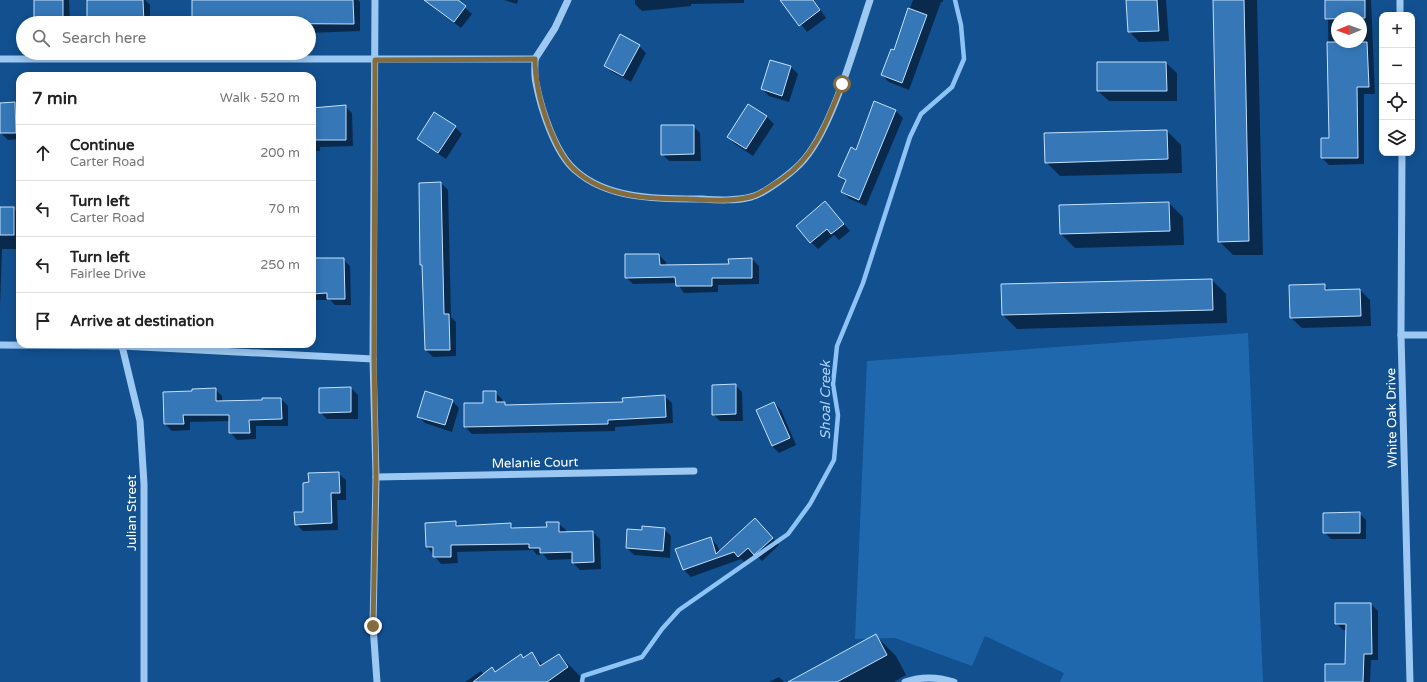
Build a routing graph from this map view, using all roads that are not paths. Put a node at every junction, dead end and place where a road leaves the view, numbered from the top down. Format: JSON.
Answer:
{"nodes":[{"id":1,"x":375,"y":0,"type":"edge"},
{"id":2,"x":568,"y":0,"type":"edge"},
{"id":3,"x":870,"y":0,"type":"edge"},
{"id":4,"x":1400,"y":0,"type":"edge"},
{"id":5,"x":1400,"y":12,"type":"edge"},
{"id":6,"x":0,"y":59,"type":"edge"},
{"id":7,"x":16,"y":59,"type":"edge"},
{"id":8,"x":535,"y":59,"type":"junction"},
{"id":9,"x":316,"y":60,"type":"edge"},
{"id":10,"x":375,"y":60,"type":"junction"},
{"id":11,"x":1402,"y":156,"type":"edge"},
{"id":12,"x":1401,"y":335,"type":"junction"},
{"id":13,"x":1427,"y":335,"type":"edge"},
{"id":14,"x":0,"y":345,"type":"edge"},
{"id":15,"x":16,"y":345,"type":"edge"},
{"id":16,"x":122,"y":348,"type":"edge"},
{"id":17,"x":161,"y":348,"type":"edge"},
{"id":18,"x":374,"y":359,"type":"junction"},
{"id":19,"x":694,"y":471,"type":"dead end"},
{"id":20,"x":376,"y":477,"type":"junction"},
{"id":21,"x":144,"y":682,"type":"edge"},
{"id":22,"x":377,"y":682,"type":"edge"},
{"id":23,"x":905,"y":682,"type":"edge"},
{"id":24,"x":954,"y":682,"type":"edge"},
{"id":25,"x":1410,"y":682,"type":"edge"}],
"edges":[{"from":1,"to":10,"type":"street"},
{"from":2,"to":8,"type":"street"},
{"from":3,"to":8,"type":"street"},
{"from":4,"to":5,"type":"street"},
{"from":6,"to":7,"type":"street"},
{"from":8,"to":10,"type":"street"},
{"from":9,"to":10,"type":"street"},
{"from":10,"to":18,"type":"street"},
{"from":11,"to":12,"type":"street","name":"White Oak Drive"},
{"from":12,"to":13,"type":"street"},
{"from":12,"to":25,"type":"street","name":"White Oak Drive"},
{"from":14,"to":15,"type":"street"},
{"from":16,"to":21,"type":"street","name":"Julian Street"},
{"from":17,"to":18,"type":"street"},
{"from":18,"to":20,"type":"street"},
{"from":19,"to":20,"type":"street","name":"Melanie Court"},
{"from":20,"to":22,"type":"street"},
{"from":23,"to":24,"type":"street"}]}
